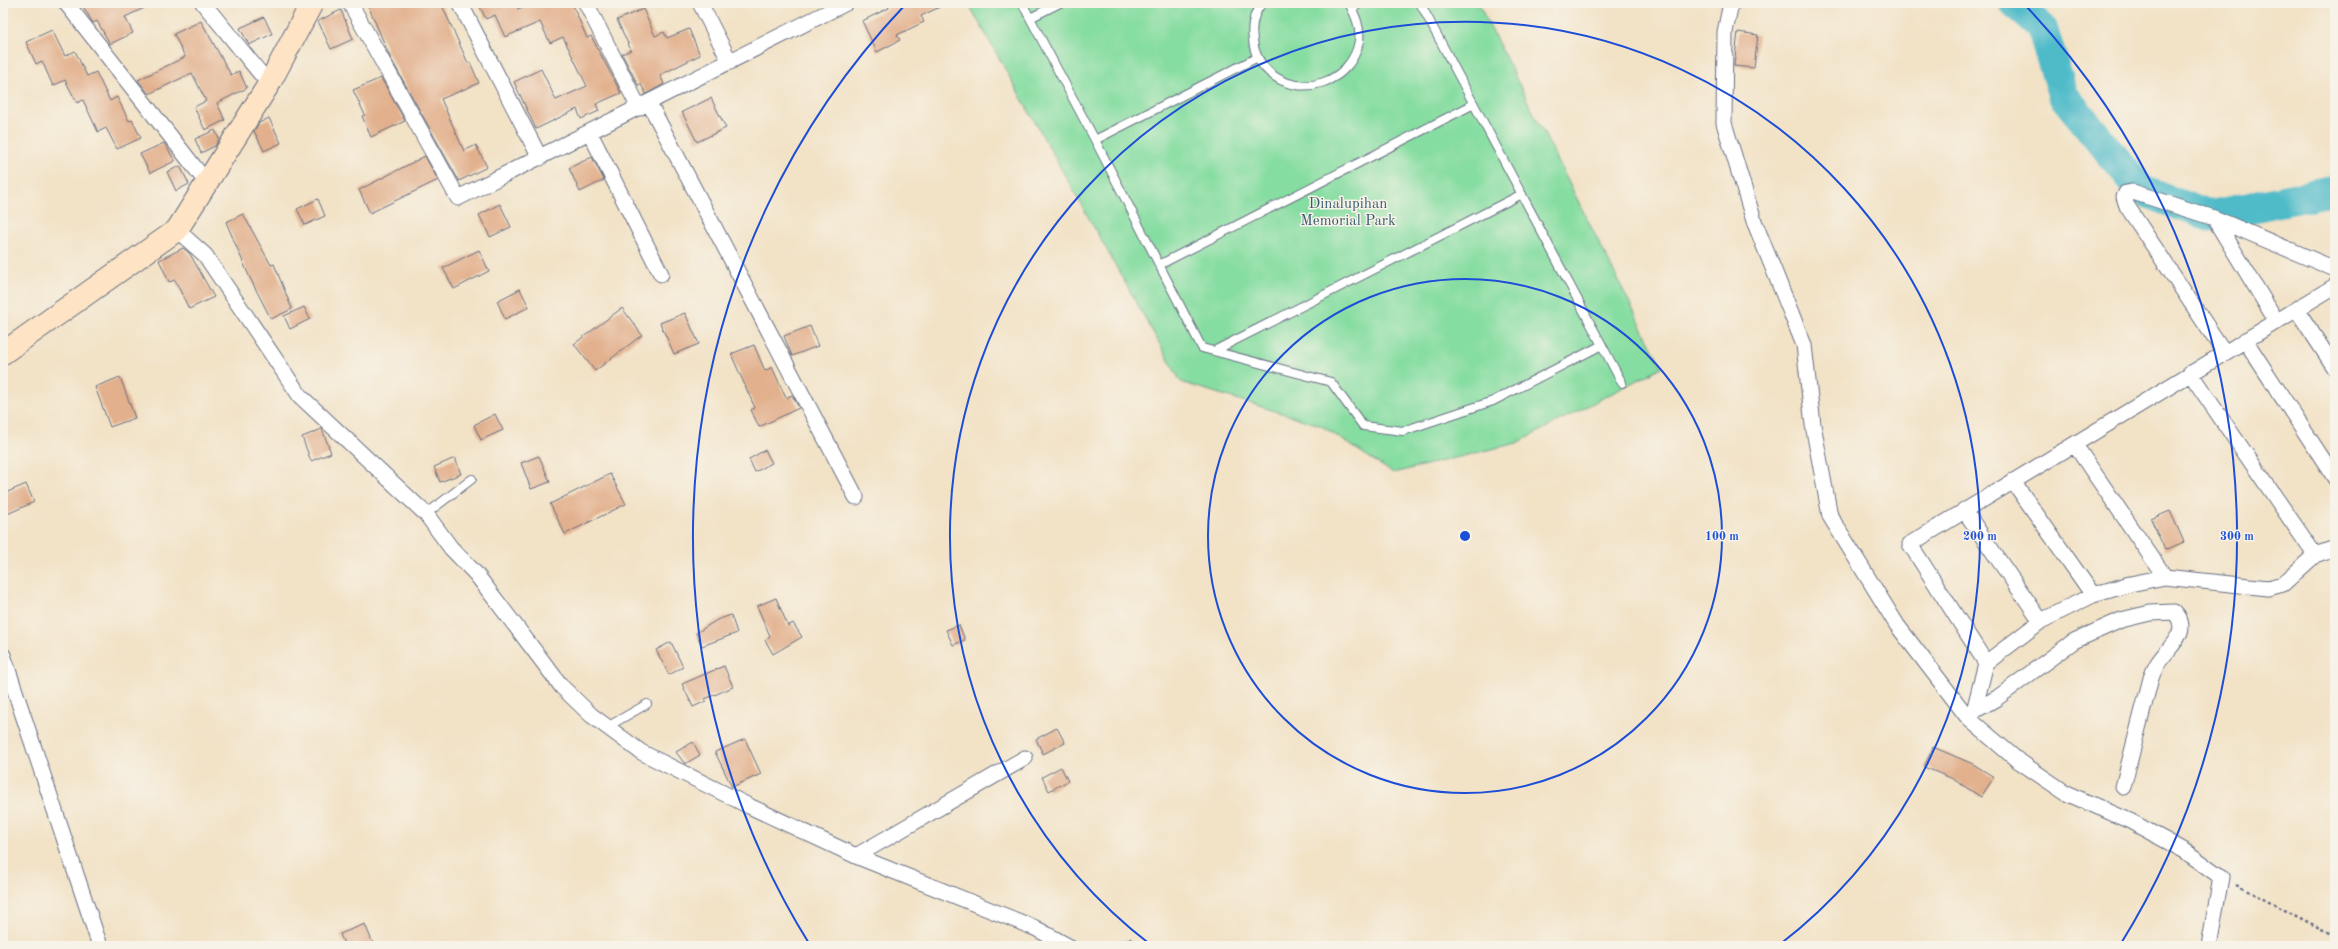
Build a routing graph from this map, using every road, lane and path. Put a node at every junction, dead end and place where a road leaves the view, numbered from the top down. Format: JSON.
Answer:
{"nodes":[{"id":1,"x":66,"y":3,"type":"edge"},
{"id":2,"x":203,"y":3,"type":"edge"},
{"id":3,"x":312,"y":3,"type":"edge"},
{"id":4,"x":350,"y":3,"type":"edge"},
{"id":5,"x":460,"y":3,"type":"edge"},
{"id":6,"x":586,"y":3,"type":"edge"},
{"id":7,"x":700,"y":3,"type":"edge"},
{"id":8,"x":846,"y":3,"type":"edge"},
{"id":9,"x":1022,"y":3,"type":"edge"},
{"id":10,"x":1060,"y":3,"type":"edge"},
{"id":11,"x":1262,"y":3,"type":"edge"},
{"id":12,"x":1361,"y":3,"type":"edge"},
{"id":13,"x":1420,"y":3,"type":"edge"},
{"id":14,"x":1731,"y":3,"type":"edge"},
{"id":15,"x":1350,"y":5,"type":"edge"},
{"id":16,"x":1030,"y":18,"type":"junction"},
{"id":17,"x":1258,"y":57,"type":"junction"},
{"id":18,"x":730,"y":62,"type":"junction"},
{"id":19,"x":269,"y":84,"type":"junction"},
{"id":20,"x":1474,"y":104,"type":"junction"},
{"id":21,"x":644,"y":105,"type":"junction"},
{"id":22,"x":590,"y":132,"type":"junction"},
{"id":23,"x":1096,"y":140,"type":"junction"},
{"id":24,"x":540,"y":158,"type":"junction"},
{"id":25,"x":207,"y":183,"type":"junction"},
{"id":26,"x":1522,"y":194,"type":"junction"},
{"id":27,"x":2214,"y":218,"type":"junction"},
{"id":28,"x":177,"y":230,"type":"junction"},
{"id":29,"x":1159,"y":264,"type":"junction"},
{"id":30,"x":2335,"y":269,"type":"edge"},
{"id":31,"x":661,"y":274,"type":"dead end"},
{"id":32,"x":2335,"y":286,"type":"edge"},
{"id":33,"x":2297,"y":310,"type":"junction"},
{"id":34,"x":2277,"y":322,"type":"junction"},
{"id":35,"x":2245,"y":340,"type":"junction"},
{"id":36,"x":1602,"y":345,"type":"junction"},
{"id":37,"x":1214,"y":352,"type":"junction"},
{"id":38,"x":2224,"y":352,"type":"junction"},
{"id":39,"x":3,"y":354,"type":"edge"},
{"id":40,"x":2335,"y":368,"type":"edge"},
{"id":41,"x":2190,"y":373,"type":"junction"},
{"id":42,"x":1622,"y":383,"type":"dead end"},
{"id":43,"x":2075,"y":445,"type":"junction"},
{"id":44,"x":2335,"y":478,"type":"edge"},
{"id":45,"x":472,"y":479,"type":"dead end"},
{"id":46,"x":2013,"y":481,"type":"junction"},
{"id":47,"x":856,"y":497,"type":"dead end"},
{"id":48,"x":1964,"y":510,"type":"junction"},
{"id":49,"x":426,"y":514,"type":"junction"},
{"id":50,"x":2335,"y":548,"type":"edge"},
{"id":51,"x":2315,"y":555,"type":"junction"},
{"id":52,"x":2165,"y":577,"type":"junction"},
{"id":53,"x":2093,"y":595,"type":"junction"},
{"id":54,"x":2041,"y":621,"type":"junction"},
{"id":55,"x":3,"y":656,"type":"edge"},
{"id":56,"x":1986,"y":663,"type":"junction"},
{"id":57,"x":647,"y":704,"type":"dead end"},
{"id":58,"x":1971,"y":715,"type":"junction"},
{"id":59,"x":607,"y":727,"type":"junction"},
{"id":60,"x":1025,"y":758,"type":"dead end"},
{"id":61,"x":2123,"y":787,"type":"dead end"},
{"id":62,"x":856,"y":856,"type":"junction"},
{"id":63,"x":2221,"y":877,"type":"junction"},
{"id":64,"x":2335,"y":936,"type":"edge"},
{"id":65,"x":100,"y":946,"type":"edge"},
{"id":66,"x":1068,"y":946,"type":"edge"},
{"id":67,"x":2209,"y":946,"type":"edge"}],
"edges":[{"from":1,"to":25,"type":"street"},
{"from":2,"to":19,"type":"street"},
{"from":3,"to":19,"type":"street"},
{"from":4,"to":24,"type":"street"},
{"from":5,"to":24,"type":"street"},
{"from":6,"to":21,"type":"street"},
{"from":7,"to":18,"type":"street"},
{"from":8,"to":18,"type":"street"},
{"from":9,"to":16,"type":"lane"},
{"from":10,"to":16,"type":"lane"},
{"from":11,"to":17,"type":"lane"},
{"from":12,"to":15,"type":"lane"},
{"from":13,"to":20,"type":"lane"},
{"from":14,"to":58,"type":"street"},
{"from":15,"to":17,"type":"lane"},
{"from":16,"to":23,"type":"lane"},
{"from":17,"to":23,"type":"lane"},
{"from":18,"to":21,"type":"street"},
{"from":19,"to":25,"type":"street"},
{"from":20,"to":26,"type":"lane"},
{"from":20,"to":29,"type":"lane"},
{"from":21,"to":22,"type":"street"},
{"from":21,"to":47,"type":"street"},
{"from":22,"to":24,"type":"street"},
{"from":22,"to":31,"type":"street"},
{"from":23,"to":29,"type":"lane"},
{"from":25,"to":28,"type":"street"},
{"from":26,"to":36,"type":"lane"},
{"from":26,"to":37,"type":"lane"},
{"from":27,"to":30,"type":"street"},
{"from":27,"to":34,"type":"street"},
{"from":27,"to":38,"type":"street"},
{"from":28,"to":39,"type":"street"},
{"from":28,"to":49,"type":"street"},
{"from":29,"to":37,"type":"lane"},
{"from":32,"to":33,"type":"street"},
{"from":33,"to":34,"type":"street"},
{"from":33,"to":40,"type":"street"},
{"from":34,"to":35,"type":"street"},
{"from":35,"to":38,"type":"street"},
{"from":35,"to":44,"type":"street"},
{"from":36,"to":37,"type":"lane"},
{"from":36,"to":42,"type":"lane"},
{"from":38,"to":41,"type":"street"},
{"from":41,"to":43,"type":"street"},
{"from":41,"to":51,"type":"street"},
{"from":43,"to":46,"type":"street"},
{"from":43,"to":52,"type":"street"},
{"from":45,"to":49,"type":"lane"},
{"from":46,"to":48,"type":"street"},
{"from":46,"to":53,"type":"street"},
{"from":48,"to":54,"type":"street"},
{"from":48,"to":56,"type":"street"},
{"from":49,"to":59,"type":"street"},
{"from":50,"to":51,"type":"street"},
{"from":51,"to":52,"type":"street"},
{"from":52,"to":53,"type":"street"},
{"from":53,"to":54,"type":"street"},
{"from":54,"to":56,"type":"street"},
{"from":55,"to":65,"type":"street"},
{"from":56,"to":58,"type":"street"},
{"from":57,"to":59,"type":"lane"},
{"from":58,"to":61,"type":"street"},
{"from":58,"to":63,"type":"street"},
{"from":59,"to":62,"type":"street"},
{"from":60,"to":62,"type":"street"},
{"from":62,"to":66,"type":"street"},
{"from":63,"to":64,"type":"path"},
{"from":63,"to":67,"type":"street"}]}
